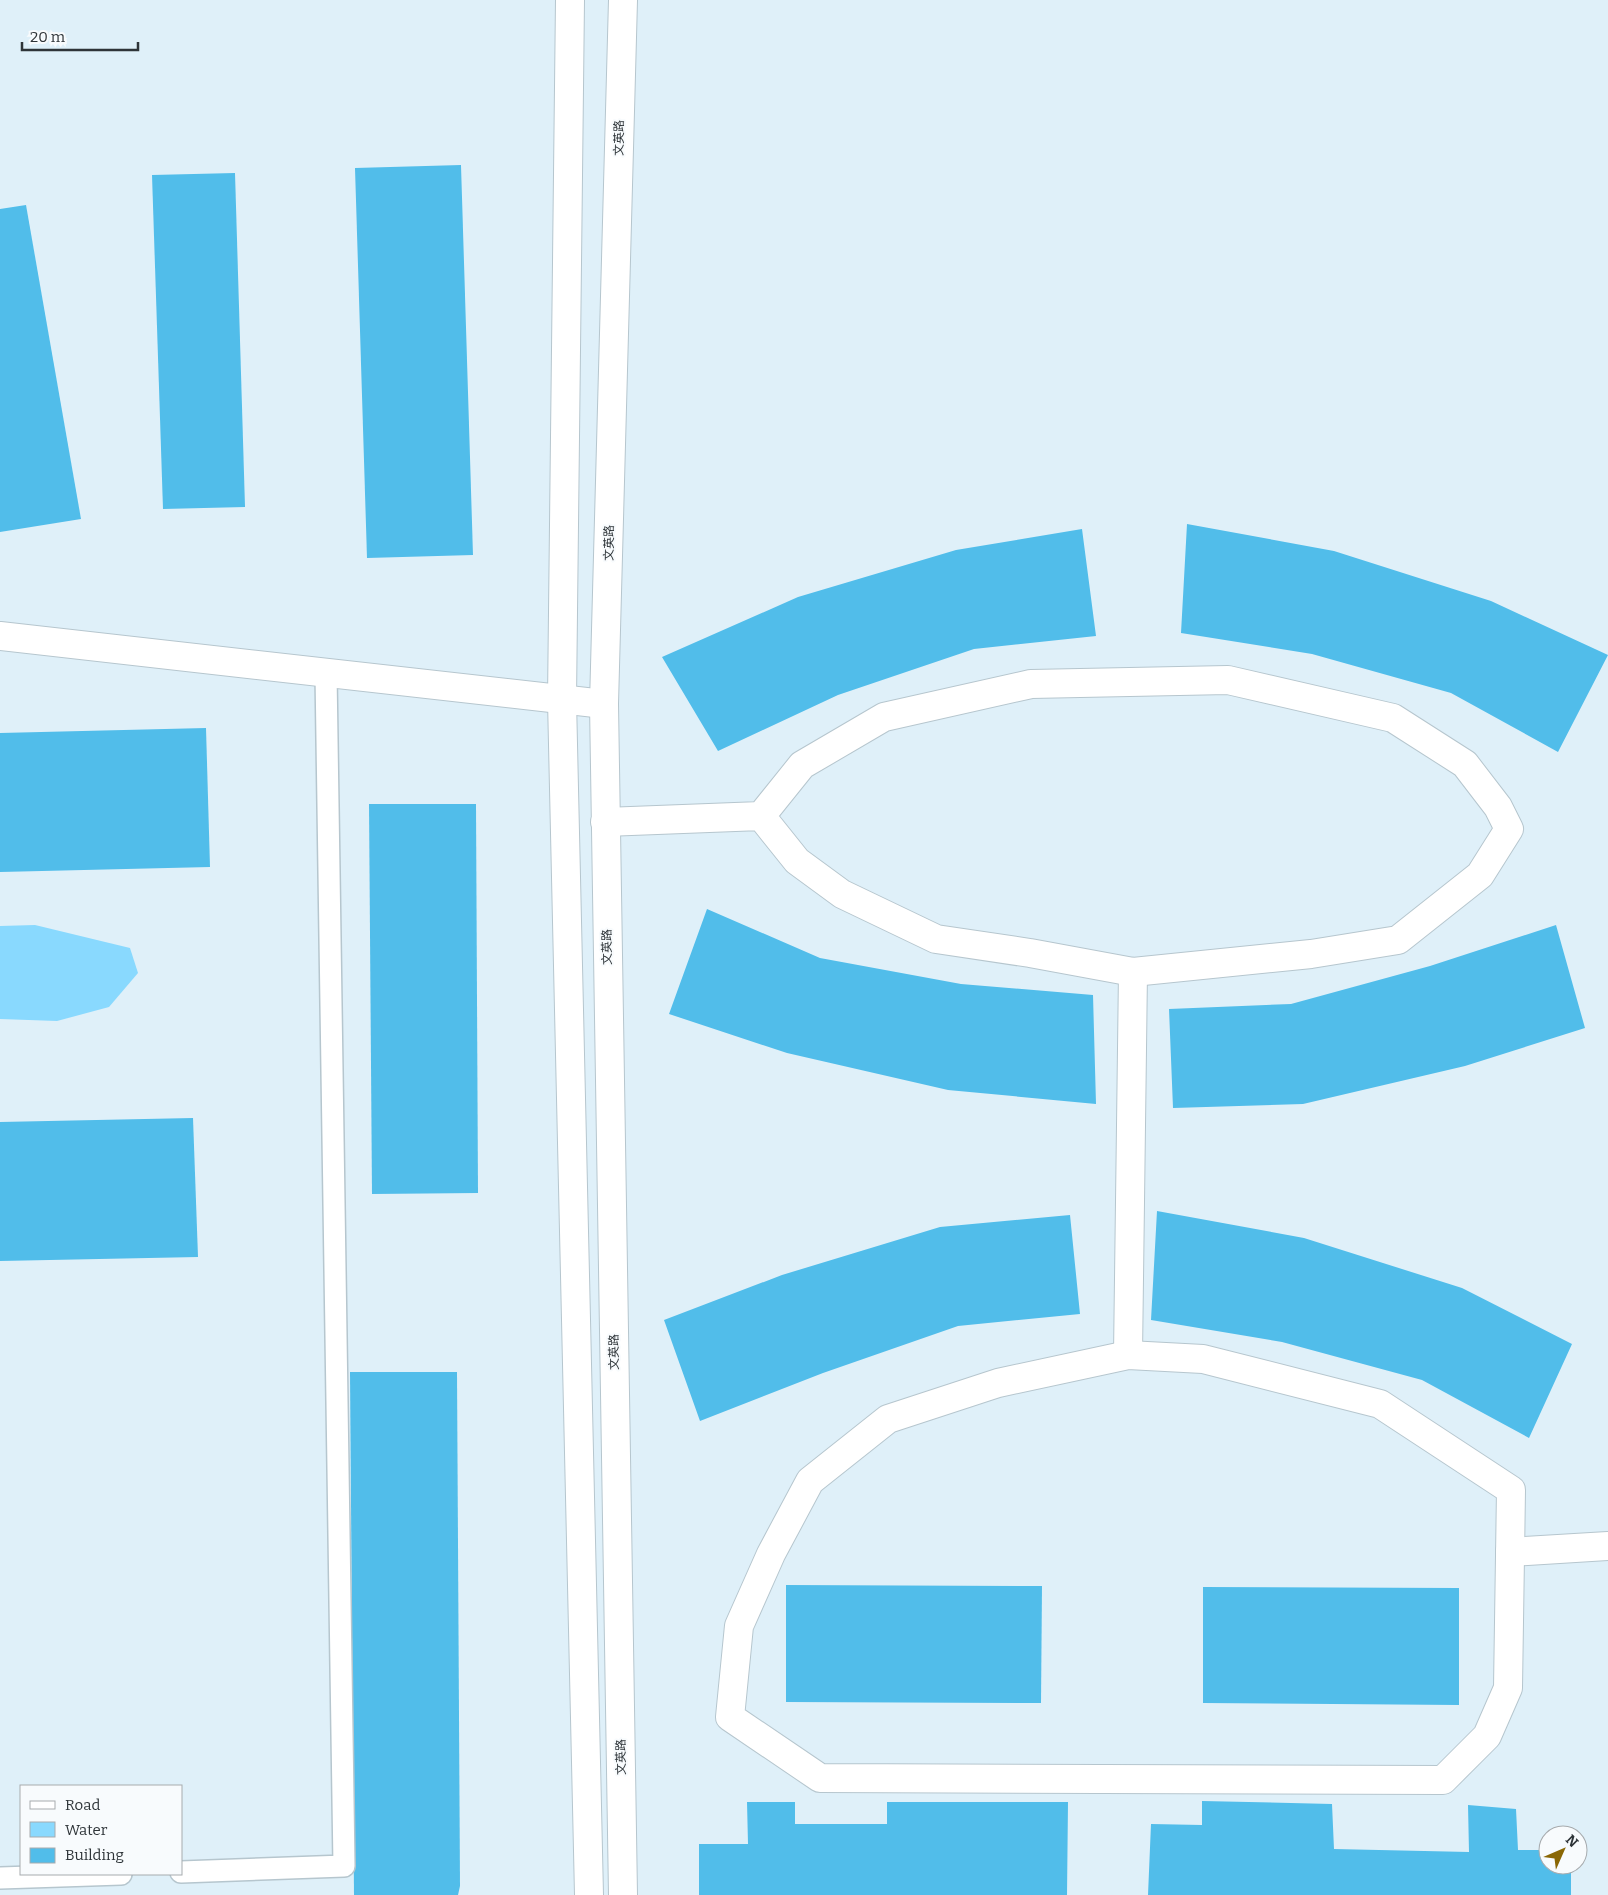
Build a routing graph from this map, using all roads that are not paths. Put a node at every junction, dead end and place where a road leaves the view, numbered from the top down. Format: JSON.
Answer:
{"nodes":[{"id":1,"x":570,"y":0,"type":"edge"},
{"id":2,"x":623,"y":0,"type":"edge"},
{"id":3,"x":0,"y":636,"type":"edge"},
{"id":4,"x":326,"y":673,"type":"junction"},
{"id":5,"x":562,"y":700,"type":"junction"},
{"id":6,"x":604,"y":704,"type":"junction"},
{"id":7,"x":761,"y":816,"type":"junction"},
{"id":8,"x":605,"y":822,"type":"junction"},
{"id":9,"x":1133,"y":972,"type":"junction"},
{"id":10,"x":1128,"y":1355,"type":"junction"},
{"id":11,"x":1608,"y":1546,"type":"edge"},
{"id":12,"x":1510,"y":1552,"type":"junction"},
{"id":13,"x":182,"y":1872,"type":"edge"},
{"id":14,"x":91,"y":1875,"type":"edge"},
{"id":15,"x":0,"y":1878,"type":"edge"},
{"id":16,"x":589,"y":1895,"type":"edge"},
{"id":17,"x":623,"y":1895,"type":"edge"}],
"edges":[{"from":1,"to":5,"type":"street"},
{"from":2,"to":6,"type":"street","name":"文英路"},
{"from":3,"to":4,"type":"street"},
{"from":4,"to":5,"type":"street"},
{"from":4,"to":13,"type":"lane"},
{"from":5,"to":6,"type":"street"},
{"from":5,"to":16,"type":"street"},
{"from":6,"to":8,"type":"street","name":"文英路"},
{"from":7,"to":8,"type":"street"},
{"from":7,"to":9,"type":"street"},
{"from":7,"to":9,"type":"street"},
{"from":8,"to":17,"type":"street","name":"文英路"},
{"from":9,"to":10,"type":"street"},
{"from":10,"to":12,"type":"street"},
{"from":10,"to":12,"type":"street"},
{"from":11,"to":12,"type":"street"},
{"from":14,"to":15,"type":"lane"}]}
